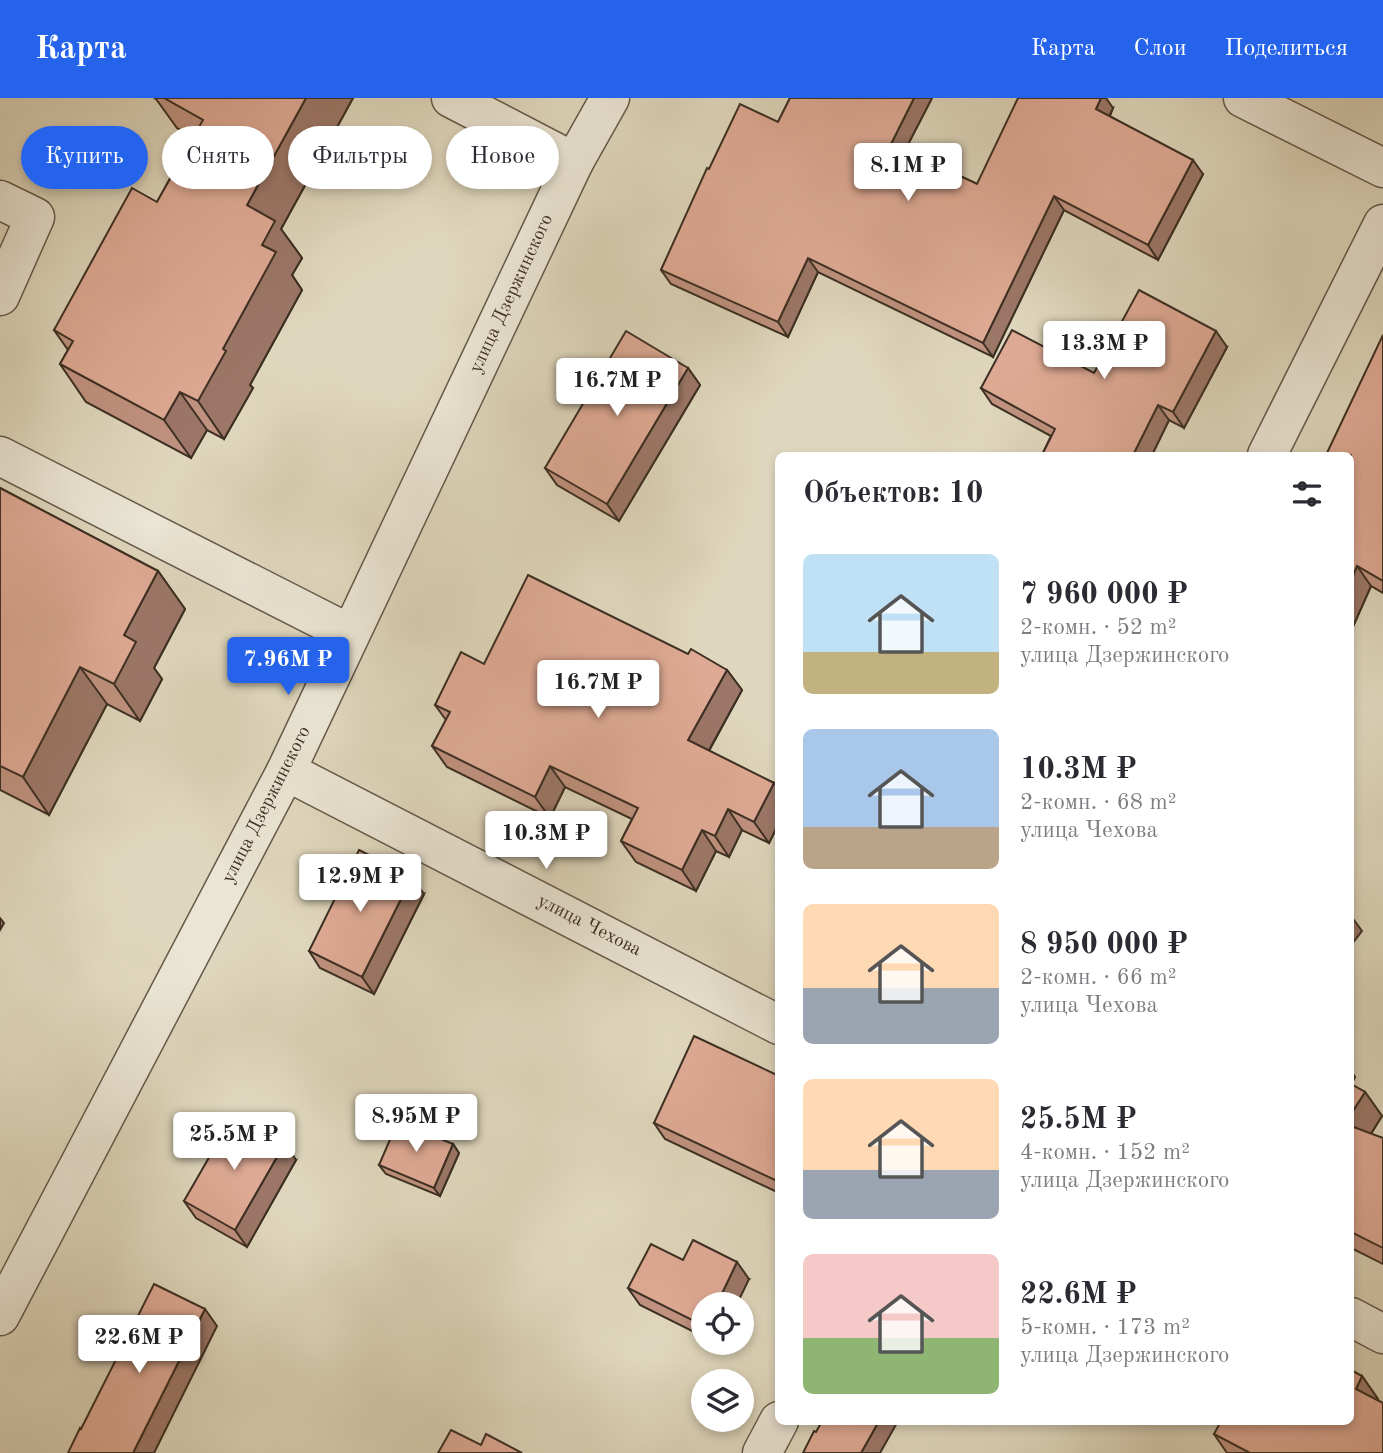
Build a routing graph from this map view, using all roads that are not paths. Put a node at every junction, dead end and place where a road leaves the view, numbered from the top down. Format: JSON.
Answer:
{"nodes":[{"id":1,"x":451,"y":98,"type":"edge"},
{"id":2,"x":610,"y":98,"type":"edge"},
{"id":3,"x":1244,"y":98,"type":"edge"},
{"id":4,"x":574,"y":162,"type":"junction"},
{"id":5,"x":1383,"y":168,"type":"edge"},
{"id":6,"x":0,"y":200,"type":"edge"},
{"id":7,"x":1383,"y":224,"type":"edge"},
{"id":8,"x":0,"y":296,"type":"edge"},
{"id":9,"x":1269,"y":452,"type":"edge"},
{"id":10,"x":0,"y":456,"type":"edge"},
{"id":11,"x":350,"y":634,"type":"junction"},
{"id":12,"x":286,"y":771,"type":"junction"},
{"id":13,"x":775,"y":1023,"type":"edge"},
{"id":14,"x":0,"y":1316,"type":"edge"},
{"id":15,"x":1354,"y":1320,"type":"edge"},
{"id":16,"x":1383,"y":1334,"type":"edge"},
{"id":17,"x":777,"y":1425,"type":"edge"},
{"id":18,"x":762,"y":1453,"type":"edge"}],
"edges":[{"from":1,"to":4,"type":"street"},
{"from":2,"to":4,"type":"street","name":"улица Дзержинского"},
{"from":3,"to":5,"type":"street"},
{"from":4,"to":11,"type":"street","name":"улица Дзержинского"},
{"from":6,"to":8,"type":"street"},
{"from":7,"to":9,"type":"street"},
{"from":10,"to":11,"type":"street"},
{"from":11,"to":12,"type":"street","name":"улица Дзержинского"},
{"from":12,"to":13,"type":"street","name":"улица Чехова"},
{"from":12,"to":14,"type":"street","name":"улица Дзержинского"},
{"from":15,"to":16,"type":"street"},
{"from":17,"to":18,"type":"street"}]}
